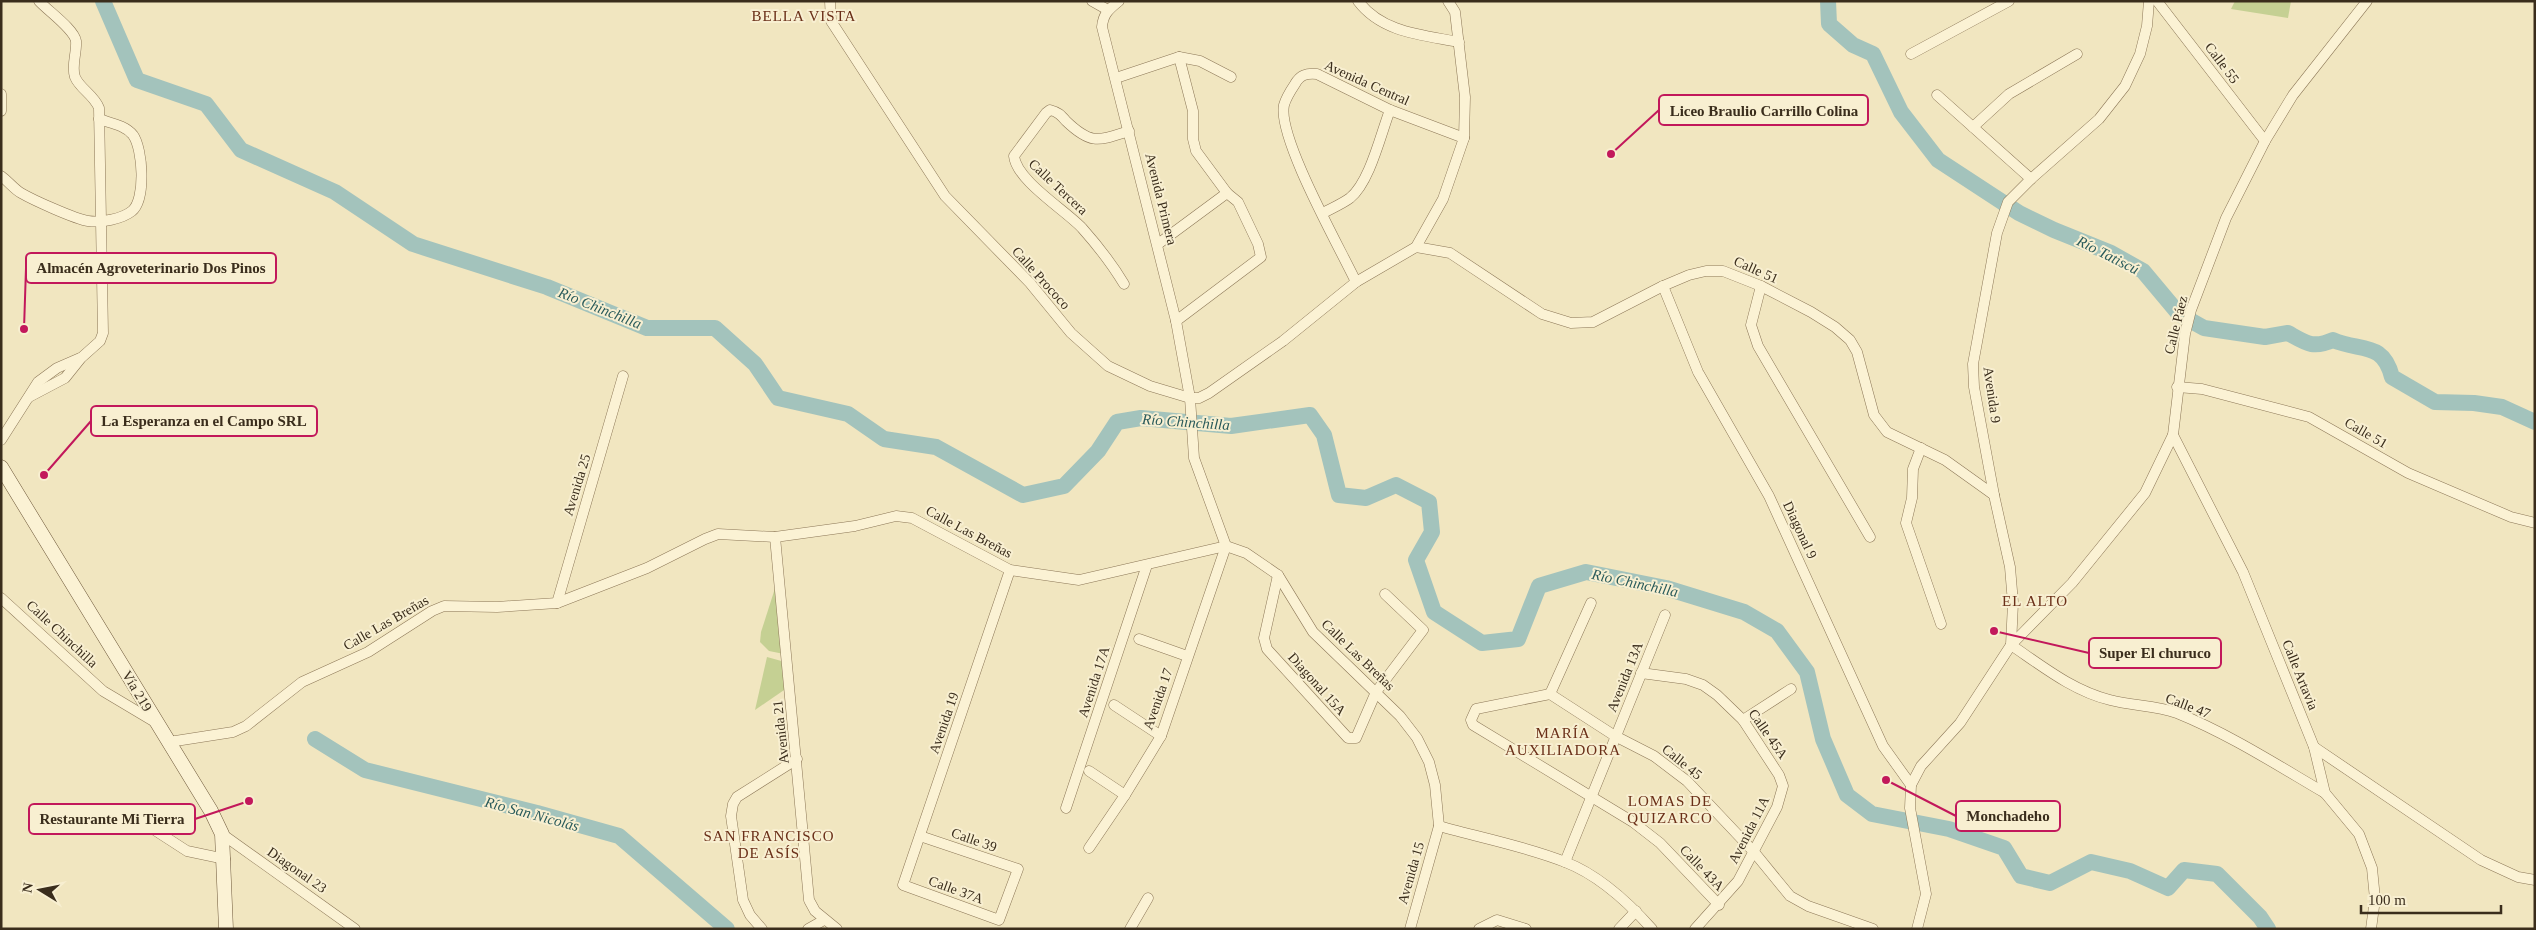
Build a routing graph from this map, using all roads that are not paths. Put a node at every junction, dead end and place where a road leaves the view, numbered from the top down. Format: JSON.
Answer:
{"nodes":[{"id":1,"x":39,"y":1,"type":"edge"},
{"id":2,"x":830,"y":1,"type":"edge"},
{"id":3,"x":1092,"y":1,"type":"edge"},
{"id":4,"x":1119,"y":1,"type":"edge"},
{"id":5,"x":1358,"y":1,"type":"edge"},
{"id":6,"x":1448,"y":1,"type":"edge"},
{"id":7,"x":2009,"y":1,"type":"edge"},
{"id":8,"x":2149,"y":1,"type":"edge"},
{"id":9,"x":2157,"y":1,"type":"edge"},
{"id":10,"x":2367,"y":1,"type":"edge"},
{"id":11,"x":1108,"y":10,"type":"junction"},
{"id":12,"x":1459,"y":42,"type":"junction"},
{"id":13,"x":1911,"y":54,"type":"dead end"},
{"id":14,"x":2077,"y":54,"type":"dead end"},
{"id":15,"x":1180,"y":57,"type":"junction"},
{"id":16,"x":1230,"y":77,"type":"dead end"},
{"id":17,"x":1116,"y":78,"type":"junction"},
{"id":18,"x":1,"y":94,"type":"edge"},
{"id":19,"x":1937,"y":95,"type":"dead end"},
{"id":20,"x":1,"y":110,"type":"edge"},
{"id":21,"x":1390,"y":110,"type":"junction"},
{"id":22,"x":99,"y":119,"type":"junction"},
{"id":23,"x":1973,"y":126,"type":"junction"},
{"id":24,"x":1129,"y":131,"type":"junction"},
{"id":25,"x":1464,"y":138,"type":"junction"},
{"id":26,"x":2265,"y":141,"type":"junction"},
{"id":27,"x":1,"y":176,"type":"edge"},
{"id":28,"x":2031,"y":178,"type":"junction"},
{"id":29,"x":1227,"y":193,"type":"junction"},
{"id":30,"x":1323,"y":213,"type":"junction"},
{"id":31,"x":101,"y":222,"type":"junction"},
{"id":32,"x":1158,"y":244,"type":"junction"},
{"id":33,"x":1416,"y":247,"type":"junction"},
{"id":34,"x":1356,"y":282,"type":"junction"},
{"id":35,"x":1124,"y":284,"type":"dead end"},
{"id":36,"x":1663,"y":286,"type":"junction"},
{"id":37,"x":1761,"y":286,"type":"junction"},
{"id":38,"x":1176,"y":321,"type":"junction"},
{"id":39,"x":623,"y":376,"type":"dead end"},
{"id":40,"x":2177,"y":387,"type":"junction"},
{"id":41,"x":1190,"y":398,"type":"junction"},
{"id":42,"x":2173,"y":435,"type":"junction"},
{"id":43,"x":1,"y":440,"type":"edge"},
{"id":44,"x":1921,"y":448,"type":"junction"},
{"id":45,"x":1,"y":468,"type":"edge"},
{"id":46,"x":1994,"y":495,"type":"junction"},
{"id":47,"x":2535,"y":523,"type":"edge"},
{"id":48,"x":775,"y":536,"type":"junction"},
{"id":49,"x":1870,"y":537,"type":"dead end"},
{"id":50,"x":1226,"y":546,"type":"junction"},
{"id":51,"x":1147,"y":565,"type":"junction"},
{"id":52,"x":1010,"y":570,"type":"junction"},
{"id":53,"x":1278,"y":575,"type":"junction"},
{"id":54,"x":1385,"y":594,"type":"dead end"},
{"id":55,"x":1,"y":598,"type":"edge"},
{"id":56,"x":557,"y":603,"type":"junction"},
{"id":57,"x":1591,"y":603,"type":"dead end"},
{"id":58,"x":1665,"y":615,"type":"dead end"},
{"id":59,"x":1941,"y":624,"type":"dead end"},
{"id":60,"x":1138,"y":639,"type":"dead end"},
{"id":61,"x":2011,"y":645,"type":"junction"},
{"id":62,"x":1187,"y":656,"type":"junction"},
{"id":63,"x":1641,"y":674,"type":"junction"},
{"id":64,"x":1791,"y":689,"type":"dead end"},
{"id":65,"x":1376,"y":692,"type":"junction"},
{"id":66,"x":1550,"y":694,"type":"junction"},
{"id":67,"x":1114,"y":705,"type":"dead end"},
{"id":68,"x":1743,"y":720,"type":"junction"},
{"id":69,"x":156,"y":722,"type":"junction"},
{"id":70,"x":1160,"y":736,"type":"junction"},
{"id":71,"x":1615,"y":736,"type":"junction"},
{"id":72,"x":169,"y":742,"type":"junction"},
{"id":73,"x":2314,"y":747,"type":"junction"},
{"id":74,"x":797,"y":759,"type":"junction"},
{"id":75,"x":1089,"y":771,"type":"dead end"},
{"id":76,"x":1911,"y":785,"type":"junction"},
{"id":77,"x":1784,"y":786,"type":"joint"},
{"id":78,"x":2325,"y":792,"type":"junction"},
{"id":79,"x":1125,"y":796,"type":"junction"},
{"id":80,"x":1590,"y":798,"type":"junction"},
{"id":81,"x":1066,"y":808,"type":"dead end"},
{"id":82,"x":136,"y":818,"type":"dead end"},
{"id":83,"x":1440,"y":826,"type":"junction"},
{"id":84,"x":222,"y":834,"type":"junction"},
{"id":85,"x":920,"y":836,"type":"junction"},
{"id":86,"x":1089,"y":848,"type":"dead end"},
{"id":87,"x":1754,"y":852,"type":"junction"},
{"id":88,"x":224,"y":859,"type":"junction"},
{"id":89,"x":1565,"y":862,"type":"junction"},
{"id":90,"x":2535,"y":880,"type":"edge"},
{"id":91,"x":903,"y":885,"type":"joint"},
{"id":92,"x":1148,"y":898,"type":"dead end"},
{"id":93,"x":1719,"y":905,"type":"junction"},
{"id":94,"x":1636,"y":911,"type":"junction"},
{"id":95,"x":824,"y":920,"type":"junction"},
{"id":96,"x":999,"y":920,"type":"joint"},
{"id":97,"x":226,"y":929,"type":"edge"},
{"id":98,"x":355,"y":929,"type":"edge"},
{"id":99,"x":762,"y":929,"type":"edge"},
{"id":100,"x":808,"y":929,"type":"edge"},
{"id":101,"x":837,"y":929,"type":"edge"},
{"id":102,"x":1130,"y":929,"type":"edge"},
{"id":103,"x":1410,"y":929,"type":"edge"},
{"id":104,"x":1479,"y":929,"type":"edge"},
{"id":105,"x":1526,"y":929,"type":"edge"},
{"id":106,"x":1619,"y":929,"type":"edge"},
{"id":107,"x":1652,"y":929,"type":"edge"},
{"id":108,"x":1695,"y":929,"type":"edge"},
{"id":109,"x":1873,"y":929,"type":"edge"},
{"id":110,"x":1917,"y":929,"type":"edge"},
{"id":111,"x":2371,"y":929,"type":"edge"}],
"edges":[{"from":1,"to":22,"type":"street"},
{"from":2,"to":41,"type":"street","name":"Calle Prococo"},
{"from":3,"to":11,"type":"street"},
{"from":4,"to":11,"type":"street"},
{"from":5,"to":12,"type":"street"},
{"from":6,"to":12,"type":"street"},
{"from":7,"to":13,"type":"street"},
{"from":8,"to":28,"type":"street","name":"Avenida 9"},
{"from":9,"to":26,"type":"street","name":"Calle 55"},
{"from":10,"to":26,"type":"street","name":"Calle Páez"},
{"from":11,"to":17,"type":"street","name":"Avenida Primera"},
{"from":12,"to":25,"type":"street"},
{"from":14,"to":23,"type":"street"},
{"from":15,"to":16,"type":"street"},
{"from":15,"to":17,"type":"street"},
{"from":15,"to":29,"type":"street"},
{"from":17,"to":24,"type":"street","name":"Avenida Primera"},
{"from":18,"to":20,"type":"street"},
{"from":19,"to":23,"type":"street"},
{"from":21,"to":25,"type":"street","name":"Avenida Central"},
{"from":21,"to":30,"type":"street"},
{"from":21,"to":30,"type":"street","name":"Avenida Central"},
{"from":22,"to":31,"type":"street"},
{"from":22,"to":31,"type":"street"},
{"from":23,"to":28,"type":"street"},
{"from":24,"to":32,"type":"street","name":"Avenida Primera"},
{"from":24,"to":35,"type":"street","name":"Calle Tercera"},
{"from":25,"to":33,"type":"street"},
{"from":26,"to":40,"type":"street","name":"Calle Páez"},
{"from":27,"to":31,"type":"street"},
{"from":28,"to":46,"type":"street","name":"Avenida 9"},
{"from":29,"to":32,"type":"street"},
{"from":29,"to":38,"type":"street"},
{"from":30,"to":34,"type":"street","name":"Avenida Central"},
{"from":31,"to":43,"type":"street"},
{"from":32,"to":38,"type":"street","name":"Avenida Primera"},
{"from":33,"to":34,"type":"street"},
{"from":33,"to":36,"type":"street","name":"Calle 51"},
{"from":34,"to":41,"type":"street"},
{"from":36,"to":37,"type":"street","name":"Calle 51"},
{"from":36,"to":76,"type":"street","name":"Diagonal 9"},
{"from":37,"to":44,"type":"street","name":"Calle 51"},
{"from":37,"to":49,"type":"street"},
{"from":38,"to":41,"type":"street","name":"Avenida Primera"},
{"from":39,"to":56,"type":"street","name":"Avenida 25"},
{"from":40,"to":42,"type":"street","name":"Calle Páez"},
{"from":40,"to":47,"type":"street","name":"Calle 51"},
{"from":41,"to":50,"type":"street"},
{"from":42,"to":61,"type":"street","name":"Calle Páez"},
{"from":42,"to":73,"type":"street","name":"Calle Artavia"},
{"from":44,"to":46,"type":"street","name":"Calle 51"},
{"from":44,"to":59,"type":"street"},
{"from":45,"to":69,"type":"main road","name":"Vía 219"},
{"from":46,"to":61,"type":"street","name":"Avenida 9"},
{"from":48,"to":52,"type":"street","name":"Calle Las Breñas"},
{"from":48,"to":56,"type":"street","name":"Calle Las Breñas"},
{"from":48,"to":74,"type":"street","name":"Avenida 21"},
{"from":50,"to":51,"type":"street","name":"Calle Las Breñas"},
{"from":50,"to":53,"type":"street","name":"Calle Las Breñas"},
{"from":50,"to":62,"type":"street","name":"Avenida 17"},
{"from":51,"to":52,"type":"street","name":"Calle Las Breñas"},
{"from":51,"to":81,"type":"street","name":"Avenida 17A"},
{"from":52,"to":85,"type":"street","name":"Avenida 19"},
{"from":53,"to":65,"type":"street","name":"Calle Las Breñas"},
{"from":53,"to":65,"type":"street","name":"Diagonal 15A"},
{"from":54,"to":65,"type":"street"},
{"from":55,"to":69,"type":"street","name":"Calle Chinchilla"},
{"from":56,"to":72,"type":"street","name":"Calle Las Breñas"},
{"from":57,"to":66,"type":"street"},
{"from":58,"to":63,"type":"street","name":"Avenida 13A"},
{"from":60,"to":62,"type":"street"},
{"from":61,"to":76,"type":"street"},
{"from":61,"to":78,"type":"street","name":"Calle 47"},
{"from":62,"to":70,"type":"street","name":"Avenida 17"},
{"from":63,"to":68,"type":"street","name":"Calle 45A"},
{"from":63,"to":71,"type":"street","name":"Avenida 13A"},
{"from":64,"to":68,"type":"street"},
{"from":65,"to":83,"type":"street","name":"Calle Las Breñas"},
{"from":66,"to":71,"type":"street","name":"Calle 45"},
{"from":66,"to":80,"type":"street","name":"Calle 43A"},
{"from":67,"to":70,"type":"street"},
{"from":68,"to":77,"type":"street","name":"Calle 45A"},
{"from":69,"to":72,"type":"main road","name":"Vía 219"},
{"from":70,"to":79,"type":"street","name":"Avenida 17"},
{"from":71,"to":80,"type":"street","name":"Avenida 13A"},
{"from":71,"to":87,"type":"street","name":"Calle 45"},
{"from":72,"to":84,"type":"main road","name":"Vía 219"},
{"from":73,"to":78,"type":"street","name":"Calle Artavia"},
{"from":73,"to":90,"type":"street"},
{"from":74,"to":95,"type":"street","name":"Avenida 21"},
{"from":74,"to":99,"type":"street"},
{"from":75,"to":79,"type":"street"},
{"from":76,"to":110,"type":"street"},
{"from":77,"to":87,"type":"street","name":"Avenida 11A"},
{"from":78,"to":111,"type":"street","name":"Calle Artavia"},
{"from":79,"to":86,"type":"street","name":"Avenida 17"},
{"from":80,"to":89,"type":"street","name":"Avenida 13A"},
{"from":80,"to":93,"type":"street","name":"Calle 43A"},
{"from":82,"to":88,"type":"street"},
{"from":83,"to":89,"type":"street"},
{"from":83,"to":103,"type":"street","name":"Avenida 15"},
{"from":84,"to":88,"type":"main road","name":"Vía 219"},
{"from":84,"to":98,"type":"street","name":"Diagonal 23"},
{"from":85,"to":91,"type":"street","name":"Avenida 19"},
{"from":85,"to":96,"type":"street","name":"Calle 39"},
{"from":87,"to":93,"type":"street","name":"Avenida 11A"},
{"from":87,"to":109,"type":"street","name":"Calle 45"},
{"from":88,"to":97,"type":"main road","name":"Vía 219"},
{"from":89,"to":94,"type":"street"},
{"from":91,"to":96,"type":"street","name":"Calle 37A"},
{"from":92,"to":102,"type":"street"},
{"from":93,"to":108,"type":"street","name":"Avenida 11A"},
{"from":94,"to":106,"type":"street"},
{"from":94,"to":107,"type":"street"},
{"from":95,"to":100,"type":"street"},
{"from":95,"to":101,"type":"street","name":"Avenida 21"},
{"from":104,"to":105,"type":"street"}]}
